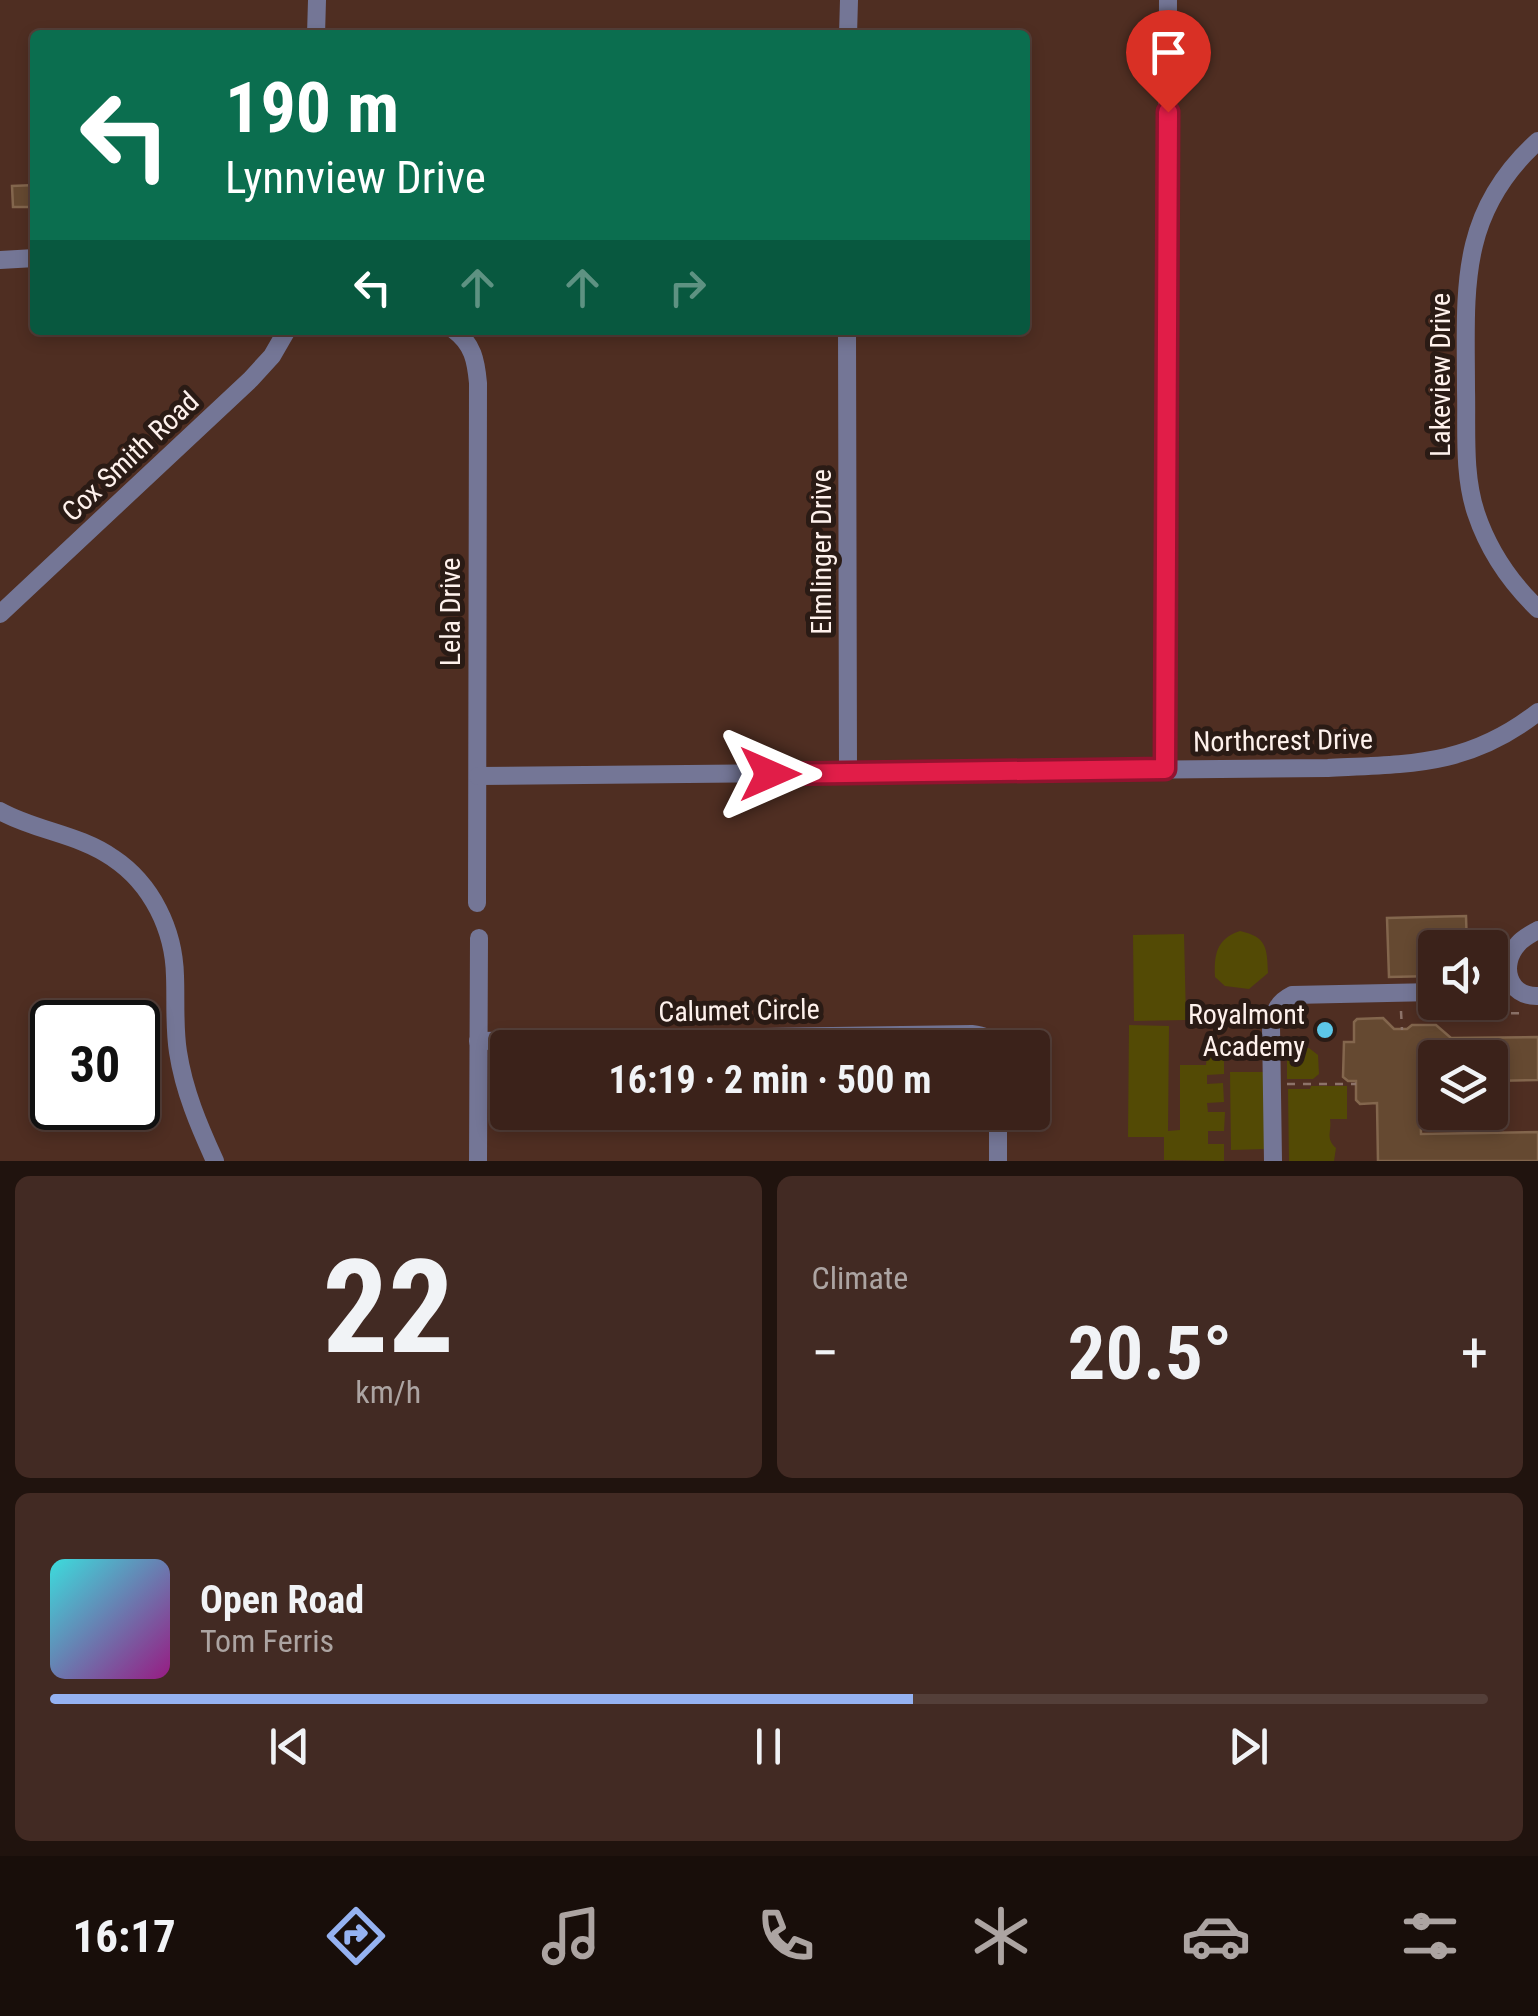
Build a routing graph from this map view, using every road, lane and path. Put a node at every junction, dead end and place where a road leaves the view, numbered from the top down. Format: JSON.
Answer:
{"nodes":[{"id":1,"x":317,"y":0,"type":"edge"},
{"id":2,"x":849,"y":0,"type":"edge"},
{"id":3,"x":1168,"y":0,"type":"edge"},
{"id":4,"x":316,"y":30,"type":"edge"},
{"id":5,"x":848,"y":30,"type":"edge"},
{"id":6,"x":1538,"y":141,"type":"edge"},
{"id":7,"x":30,"y":258,"type":"edge"},
{"id":8,"x":0,"y":260,"type":"edge"},
{"id":9,"x":284,"y":335,"type":"edge"},
{"id":10,"x":459,"y":335,"type":"edge"},
{"id":11,"x":848,"y":335,"type":"edge"},
{"id":12,"x":1538,"y":609,"type":"edge"},
{"id":13,"x":0,"y":614,"type":"edge"},
{"id":14,"x":1538,"y":712,"type":"edge"},
{"id":15,"x":1165,"y":769,"type":"junction"},
{"id":16,"x":848,"y":774,"type":"junction"},
{"id":17,"x":478,"y":776,"type":"junction"},
{"id":18,"x":0,"y":811,"type":"edge"},
{"id":19,"x":477,"y":903,"type":"dead end"},
{"id":20,"x":1538,"y":930,"type":"edge"},
{"id":21,"x":479,"y":938,"type":"dead end"},
{"id":22,"x":1508,"y":960,"type":"edge"},
{"id":23,"x":1508,"y":984,"type":"edge"},
{"id":24,"x":1418,"y":992,"type":"edge"},
{"id":25,"x":1538,"y":996,"type":"edge"},
{"id":26,"x":1401,"y":1006,"type":"dead end"},
{"id":27,"x":1508,"y":1013,"type":"edge"},
{"id":28,"x":1524,"y":1013,"type":"dead end"},
{"id":29,"x":1402,"y":1030,"type":"dead end"},
{"id":30,"x":478,"y":1041,"type":"junction"},
{"id":31,"x":490,"y":1041,"type":"edge"},
{"id":32,"x":1284,"y":1084,"type":"dead end"},
{"id":33,"x":1356,"y":1084,"type":"dead end"},
{"id":34,"x":998,"y":1130,"type":"edge"},
{"id":35,"x":215,"y":1161,"type":"edge"},
{"id":36,"x":478,"y":1161,"type":"edge"},
{"id":37,"x":998,"y":1161,"type":"edge"},
{"id":38,"x":1273,"y":1161,"type":"edge"}],
"edges":[{"from":1,"to":4,"type":"street"},
{"from":2,"to":5,"type":"street"},
{"from":3,"to":15,"type":"street"},
{"from":6,"to":12,"type":"street","name":"Lakeview Drive"},
{"from":7,"to":8,"type":"street"},
{"from":9,"to":13,"type":"street","name":"Cox Smith Road"},
{"from":10,"to":17,"type":"street","name":"Lela Drive"},
{"from":11,"to":16,"type":"street","name":"Elmlinger Drive"},
{"from":14,"to":15,"type":"street","name":"Northcrest Drive"},
{"from":15,"to":16,"type":"street","name":"Northcrest Drive"},
{"from":16,"to":17,"type":"street","name":"Northcrest Drive"},
{"from":17,"to":19,"type":"street","name":"Lela Drive"},
{"from":18,"to":35,"type":"street"},
{"from":20,"to":22,"type":"street"},
{"from":21,"to":30,"type":"street"},
{"from":23,"to":25,"type":"street"},
{"from":24,"to":38,"type":"street"},
{"from":26,"to":29,"type":"path"},
{"from":27,"to":28,"type":"path"},
{"from":30,"to":31,"type":"street","name":"Calumet Circle"},
{"from":30,"to":36,"type":"street"},
{"from":32,"to":33,"type":"path"},
{"from":34,"to":37,"type":"street"}]}
